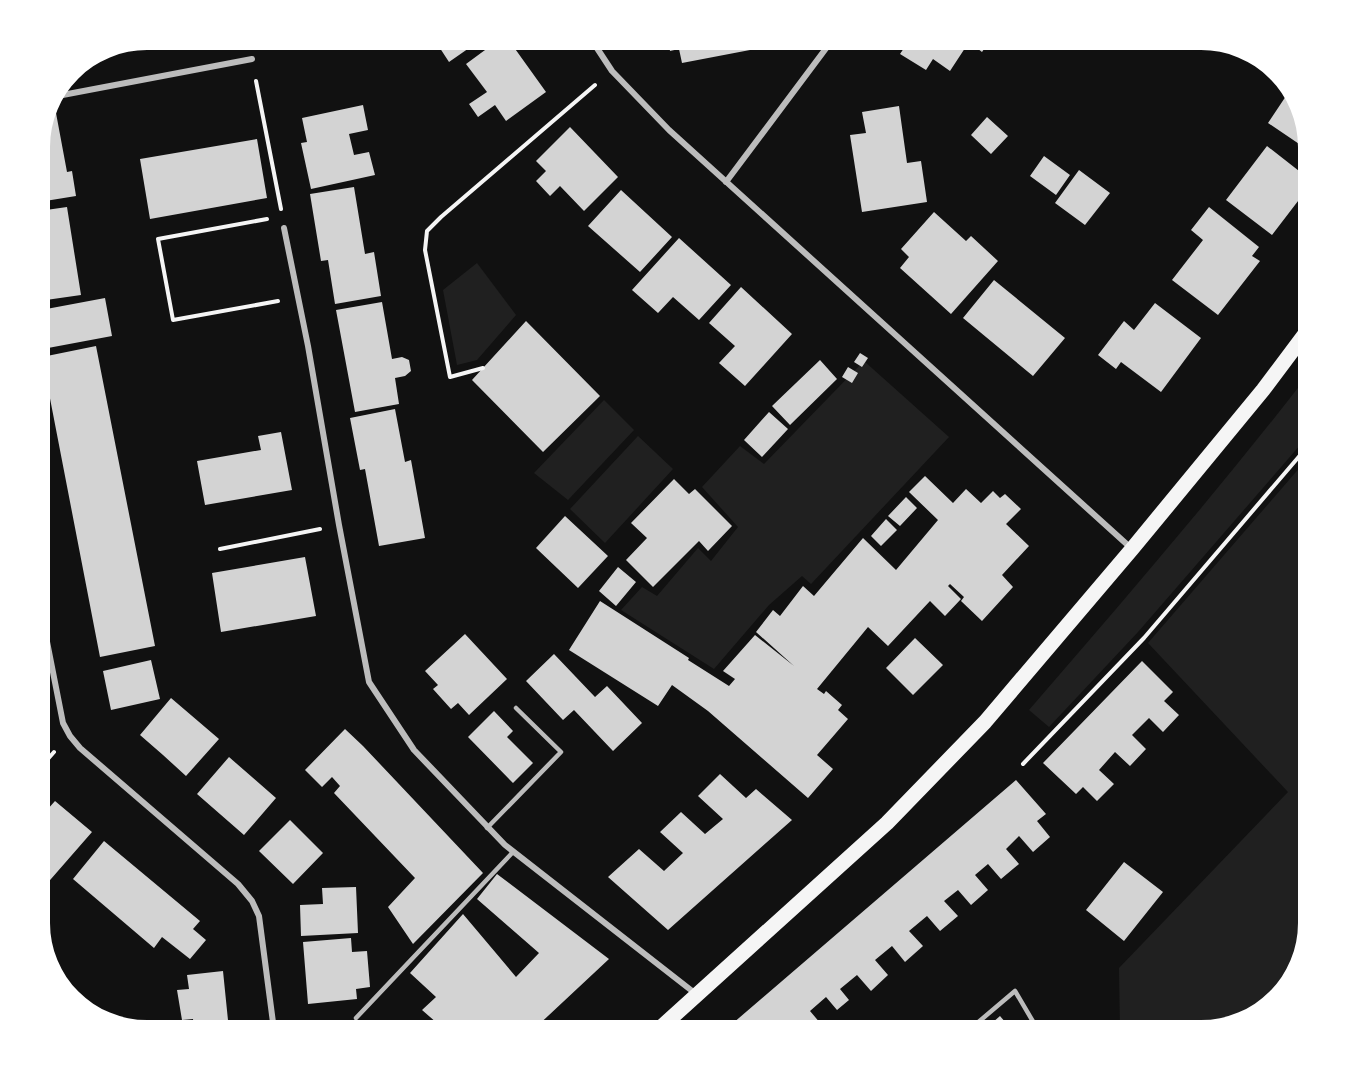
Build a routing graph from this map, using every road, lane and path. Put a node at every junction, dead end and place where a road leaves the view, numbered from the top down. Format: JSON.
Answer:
{"nodes":[{"id":1,"x":598,"y":50,"type":"edge"},
{"id":2,"x":825,"y":50,"type":"edge"},
{"id":3,"x":252,"y":59,"type":"joint"},
{"id":4,"x":612,"y":71,"type":"junction"},
{"id":5,"x":66,"y":94,"type":"edge"},
{"id":6,"x":726,"y":182,"type":"junction"},
{"id":7,"x":282,"y":216,"type":"junction"},
{"id":8,"x":284,"y":228,"type":"joint"},
{"id":9,"x":298,"y":297,"type":"junction"},
{"id":10,"x":1298,"y":343,"type":"edge"},
{"id":11,"x":483,"y":368,"type":"dead end"},
{"id":12,"x":1298,"y":458,"type":"edge"},
{"id":13,"x":339,"y":525,"type":"junction"},
{"id":14,"x":220,"y":549,"type":"dead end"},
{"id":15,"x":1132,"y":549,"type":"junction"},
{"id":16,"x":50,"y":657,"type":"edge"},
{"id":17,"x":516,"y":708,"type":"dead end"},
{"id":18,"x":1023,"y":764,"type":"dead end"},
{"id":19,"x":487,"y":828,"type":"junction"},
{"id":20,"x":513,"y":852,"type":"junction"},
{"id":21,"x":697,"y":995,"type":"junction"},
{"id":22,"x":356,"y":1018,"type":"dead end"},
{"id":23,"x":273,"y":1020,"type":"edge"},
{"id":24,"x":669,"y":1020,"type":"edge"},
{"id":25,"x":981,"y":1020,"type":"edge"},
{"id":26,"x":1032,"y":1020,"type":"edge"}],
"edges":[{"from":1,"to":4,"type":"street"},
{"from":2,"to":6,"type":"street"},
{"from":3,"to":5,"type":"street"},
{"from":3,"to":7,"type":"path"},
{"from":4,"to":6,"type":"street"},
{"from":4,"to":11,"type":"path"},
{"from":6,"to":15,"type":"street"},
{"from":7,"to":8,"type":"path"},
{"from":7,"to":9,"type":"path"},
{"from":8,"to":9,"type":"street"},
{"from":9,"to":13,"type":"street"},
{"from":10,"to":15,"type":"main road"},
{"from":12,"to":18,"type":"path"},
{"from":13,"to":14,"type":"path"},
{"from":13,"to":19,"type":"street"},
{"from":15,"to":21,"type":"main road"},
{"from":16,"to":23,"type":"street"},
{"from":17,"to":19,"type":"lane"},
{"from":19,"to":20,"type":"street"},
{"from":20,"to":21,"type":"street"},
{"from":20,"to":22,"type":"lane"},
{"from":21,"to":24,"type":"main road"},
{"from":25,"to":26,"type":"lane"}]}
